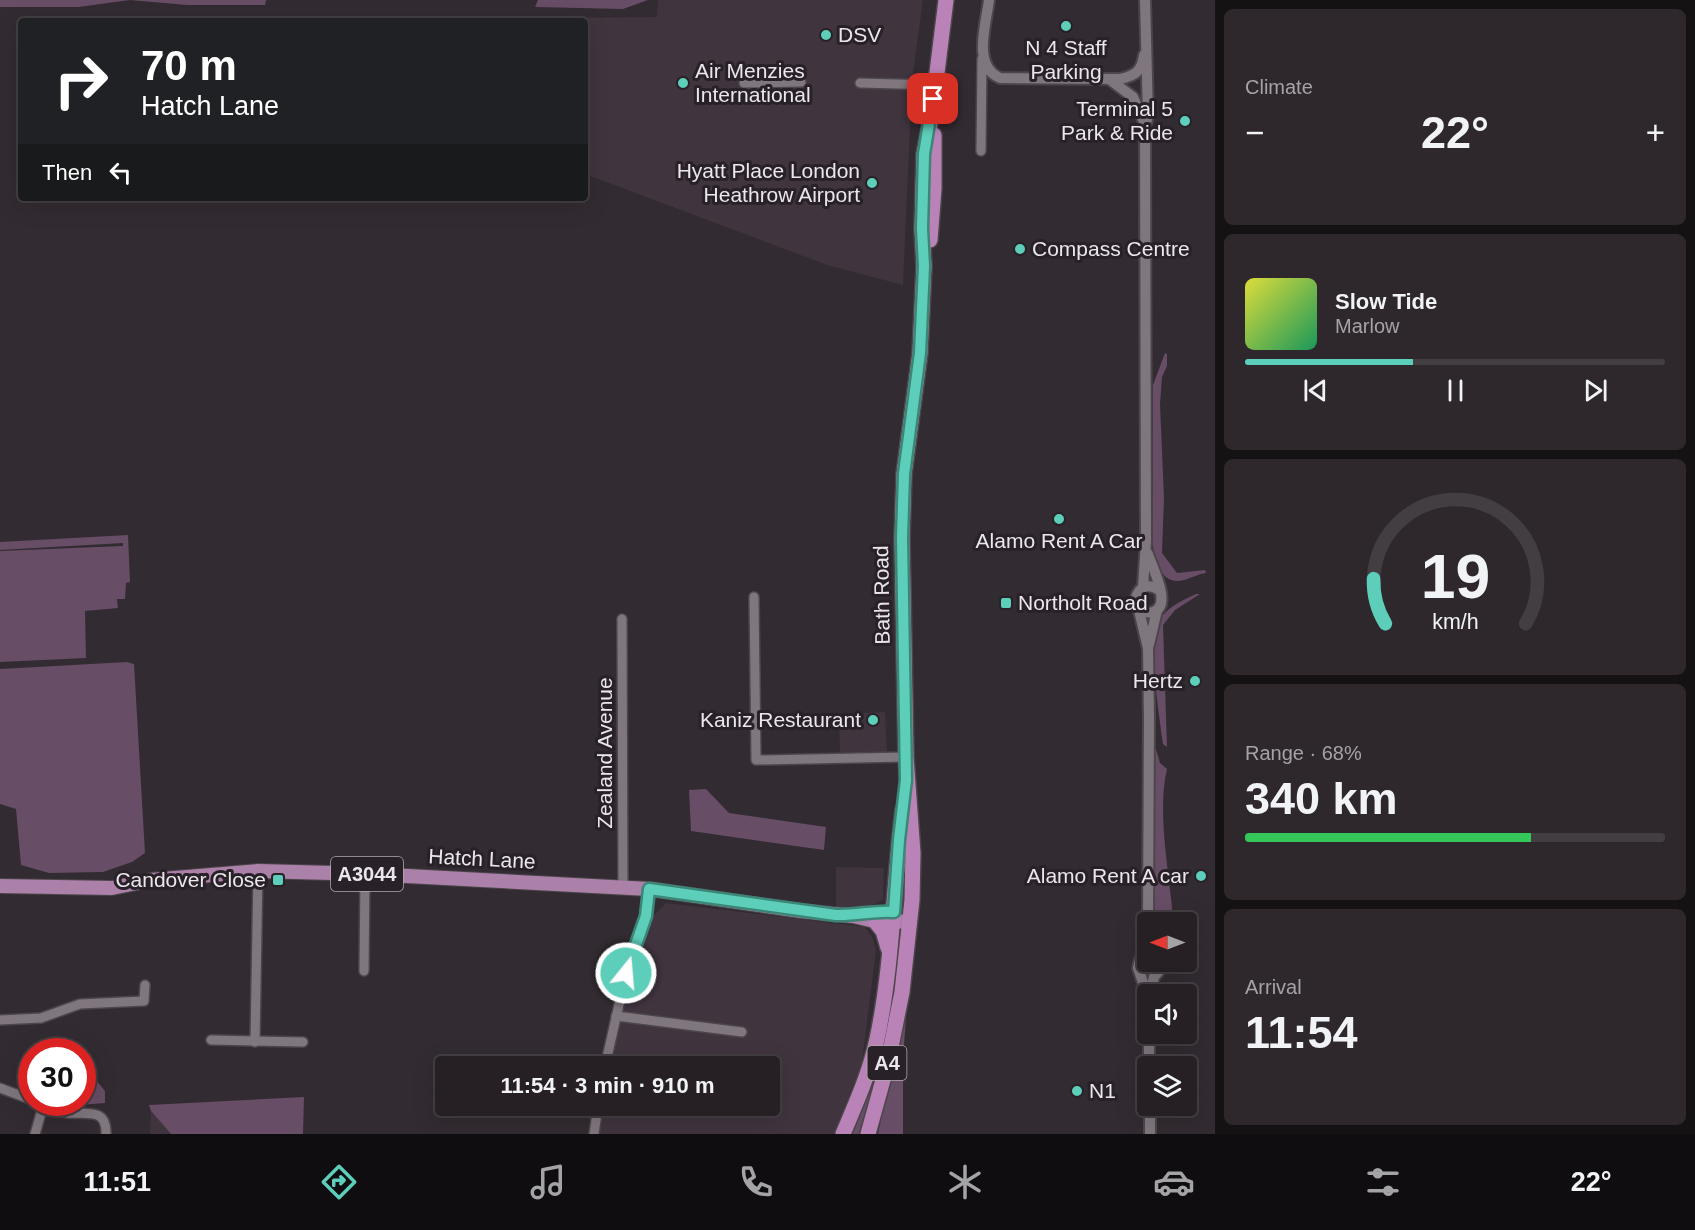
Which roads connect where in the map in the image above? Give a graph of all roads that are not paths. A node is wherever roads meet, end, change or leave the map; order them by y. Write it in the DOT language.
graph roads {
  1 [pos="945,0"];
  2 [pos="989,0"];
  3 [pos="1145,0"];
  4 [pos="1146,46"];
  5 [pos="982,59"];
  6 [pos="1006,79"];
  7 [pos="1109,79"];
  8 [pos="801,82"];
  9 [pos="744,83"];
  10 [pos="860,83"];
  11 [pos="934,85"];
  12 [pos="981,96"];
  13 [pos="1145,126"];
  14 [pos="981,151"];
  15 [pos="1146,541"];
  16 [pos="1143,587"];
  17 [pos="1159,590"];
  18 [pos="754,597"];
  19 [pos="1140,608"];
  20 [pos="1157,610"];
  21 [pos="622,619"];
  22 [pos="1148,648"];
  23 [pos="906,757"];
  24 [pos="906,780"];
  25 [pos="258,871"];
  26 [pos="365,874"];
  27 [pos="0,886"];
  28 [pos="623,886"];
  29 [pos="649,889"];
  30 [pos="0,897"];
  31 [pos="1148,912"];
  32 [pos="853,916"];
  33 [pos="894,916"];
  34 [pos="910,918"];
  35 [pos="875,921"];
  36 [pos="890,954"];
  37 [pos="364,971"];
  38 [pos="1139,972"];
  39 [pos="1158,972"];
  40 [pos="1142,976"];
  41 [pos="1154,977"];
  42 [pos="1145,984"];
  43 [pos="1152,984"];
  44 [pos="145,985"];
  45 [pos="616,1016"];
  46 [pos="0,1020"];
  47 [pos="742,1032"];
  48 [pos="211,1040"];
  49 [pos="255,1042"];
  50 [pos="303,1042"];
  51 [pos="607,1056"];
  52 [pos="0,1088"];
  53 [pos="18,1095"];
  54 [pos="96,1114"];
  55 [pos="37,1116"];
  56 [pos="596,1116"];
  57 [pos="1150,1116"];
  58 [pos="35,1134"];
  59 [pos="106,1134"];
  60 [pos="594,1134"];
  61 [pos="843,1134"];
  62 [pos="869,1134"];
  63 [pos="1150,1134"];
  1 -- 11 [label="highway, Bath Road / A4"];
  2 -- 5 [label="street"];
  3 -- 4 [label="street"];
  4 -- 7 [label="street"];
  4 -- 13 [label="street"];
  5 -- 6 [label="street"];
  5 -- 12 [label="street"];
  6 -- 7 [label="street"];
  6 -- 12 [label="street"];
  7 -- 13 [label="street"];
  8 -- 9 [label="street"];
  10 -- 11 [label="street"];
  11 -- 23 [label="highway, Bath Road / A4"];
  12 -- 14 [label="street"];
  13 -- 15 [label="street"];
  15 -- 16 [label="street"];
  15 -- 17 [label="street"];
  16 -- 17 [label="street"];
  16 -- 19 [label="street"];
  17 -- 20 [label="street"];
  18 -- 23 [label="street"];
  19 -- 20 [label="street"];
  19 -- 22 [label="street"];
  20 -- 22 [label="street"];
  21 -- 28 [label="street, Zealand Avenue"];
  22 -- 31 [label="street"];
  23 -- 24 [label="highway, Bath Road / A4"];
  24 -- 33 [label="highway, A4"];
  24 -- 34 [label="highway, A4"];
  25 -- 26 [label="main road, Hatch Lane / A3044"];
  25 -- 27 [label="main road, Hatch Lane / A3044"];
  25 -- 49 [label="street"];
  26 -- 28 [label="main road, Hatch Lane / A3044"];
  26 -- 37 [label="street"];
  27 -- 30 [label="street"];
  28 -- 29 [label="main road, Hatch Lane / A3044"];
  29 -- 32 [label="main road, Hatch Lane / A3044"];
  29 -- 45 [label="street"];
  32 -- 33 [label="main road, Hatch Lane / A3044"];
  32 -- 35 [label="main road, Hatch Lane / A3044"];
  33 -- 34 [label="main road, Hatch Lane / A3044"];
  33 -- 35 [label="main road, Hatch Lane / A3044"];
  33 -- 36 [label="highway, A4"];
  34 -- 62 [label="highway, A4"];
  35 -- 36 [label="highway"];
  36 -- 61 [label="highway, A4"];
  38 -- 40 [label="street"];
  39 -- 41 [label="street"];
  40 -- 41 [label="street"];
  40 -- 42 [label="street"];
  41 -- 43 [label="street"];
  44 -- 46 [label="street"];
  45 -- 47 [label="street"];
  45 -- 51 [label="street"];
  48 -- 49 [label="street"];
  49 -- 50 [label="street"];
  52 -- 53 [label="street"];
  54 -- 59 [label="street"];
  55 -- 58 [label="street"];
  56 -- 60 [label="street"];
  57 -- 63 [label="street"];
}
